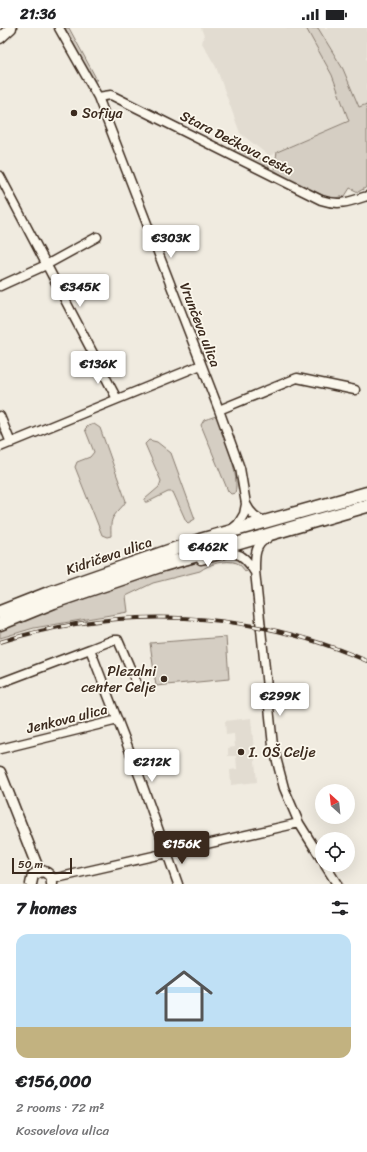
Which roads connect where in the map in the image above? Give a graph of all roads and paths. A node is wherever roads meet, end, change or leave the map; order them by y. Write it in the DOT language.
graph roads {
  1 [pos="11,28"];
  2 [pos="59,28"];
  3 [pos="0,38"];
  4 [pos="98,97"];
  5 [pos="0,176"];
  6 [pos="367,196"];
  7 [pos="97,237"];
  8 [pos="46,265"];
  9 [pos="0,286"];
  10 [pos="201,365"];
  11 [pos="355,390"];
  12 [pos="117,399"];
  13 [pos="219,410"];
  14 [pos="0,416"];
  15 [pos="11,443"];
  16 [pos="0,447"];
  17 [pos="367,493"];
  18 [pos="246,504"];
  19 [pos="367,506"];
  20 [pos="267,522"];
  21 [pos="301,525"];
  22 [pos="218,535"];
  23 [pos="163,565"];
  24 [pos="255,571"];
  25 [pos="0,612"];
  26 [pos="0,624"];
  27 [pos="90,649"];
  28 [pos="0,683"];
  29 [pos="137,684"];
  30 [pos="118,720"];
  31 [pos="0,749"];
  32 [pos="0,772"];
  33 [pos="299,823"];
  34 [pos="315,849"];
  35 [pos="167,853"];
  36 [pos="39,871"];
  37 [pos="329,872"];
  38 [pos="52,882"];
  39 [pos="31,884"];
  40 [pos="178,884"];
  41 [pos="337,884"];
  1 -- 3 [label="street"];
  2 -- 4 [label="street, Vrunčeva ulica"];
  4 -- 6 [label="street, Stara Dečkova cesta"];
  4 -- 10 [label="street, Vrunčeva ulica"];
  5 -- 8 [label="street"];
  7 -- 8 [label="street"];
  8 -- 9 [label="street"];
  8 -- 12 [label="street"];
  10 -- 12 [label="street"];
  10 -- 13 [label="street, Vrunčeva ulica"];
  11 -- 13 [label="street"];
  12 -- 15 [label="street"];
  13 -- 18 [label="street, Vrunčeva ulica"];
  14 -- 15 [label="street"];
  15 -- 16 [label="street"];
  17 -- 20 [label="main road, Kidričeva ulica"];
  18 -- 20 [label="street"];
  18 -- 22 [label="street"];
  19 -- 21 [label="main road, Kidričeva ulica"];
  20 -- 22 [label="main road, Kidričeva ulica"];
  21 -- 23 [label="main road, Kidričeva ulica"];
  21 -- 24 [label="street"];
  22 -- 25 [label="main road, Kidričeva ulica"];
  23 -- 24 [label="street"];
  23 -- 26 [label="main road, Kidričeva ulica"];
  24 -- 33 [label="street"];
  27 -- 28 [label="street"];
  27 -- 29 [label="street"];
  27 -- 30 [label="street"];
  30 -- 31 [label="street, Jenkova ulica"];
  30 -- 35 [label="street"];
  32 -- 36 [label="street"];
  33 -- 34 [label="street"];
  33 -- 35 [label="street"];
  35 -- 38 [label="street"];
  35 -- 40 [label="street"];
  36 -- 38 [label="street"];
  36 -- 39 [label="street"];
  37 -- 41 [label="street"];
}
